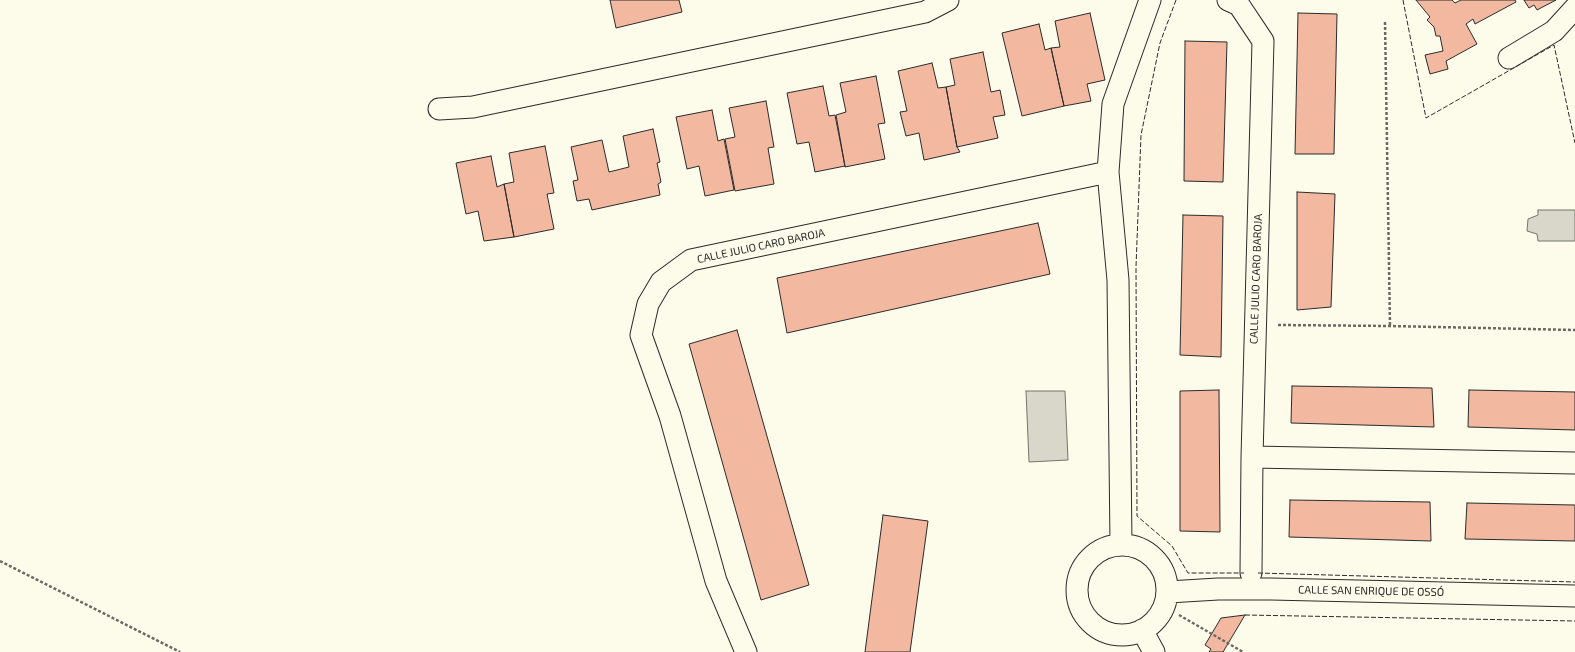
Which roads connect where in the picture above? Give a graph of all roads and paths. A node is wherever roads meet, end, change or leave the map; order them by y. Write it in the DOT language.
graph roads {
  1 [pos="948,0"];
  2 [pos="1150,0"];
  3 [pos="1228,0"];
  4 [pos="1575,8"];
  5 [pos="1385,22"];
  6 [pos="1508,58"];
  7 [pos="440,109"];
  8 [pos="1108,172"];
  9 [pos="1255,325"];
  10 [pos="1390,326"];
  11 [pos="1575,330"];
  12 [pos="1252,457"];
  13 [pos="1575,463"];
  14 [pos="1121,544"];
  15 [pos="0,560"];
  16 [pos="1251,573"];
  17 [pos="1575,596"];
  18 [pos="1166,599"];
  19 [pos="1142,630"];
  20 [pos="180,652"];
  21 [pos="746,652"];
  22 [pos="1154,652"];
  23 [pos="1243,652"];
  1 -- 7 [label="street"];
  2 -- 8 [label="street"];
  3 -- 9 [label="street, CALLE JULIO CARO BAROJA"];
  4 -- 6 [label="street"];
  5 -- 10 [label="path"];
  8 -- 14 [label="street"];
  8 -- 21 [label="street, CALLE JULIO CARO BAROJA"];
  9 -- 10 [label="path"];
  9 -- 12 [label="street, CALLE JULIO CARO BAROJA"];
  10 -- 11 [label="path"];
  12 -- 13 [label="street"];
  12 -- 16 [label="street, CALLE JULIO CARO BAROJA"];
  14 -- 18 [label="street"];
  14 -- 19 [label="street"];
  15 -- 20 [label="path"];
  17 -- 18 [label="street, CALLE SAN ENRIQUE DE OSSÓ"];
  18 -- 19 [label="street"];
  18 -- 23 [label="path"];
  19 -- 22 [label="street"];
}
